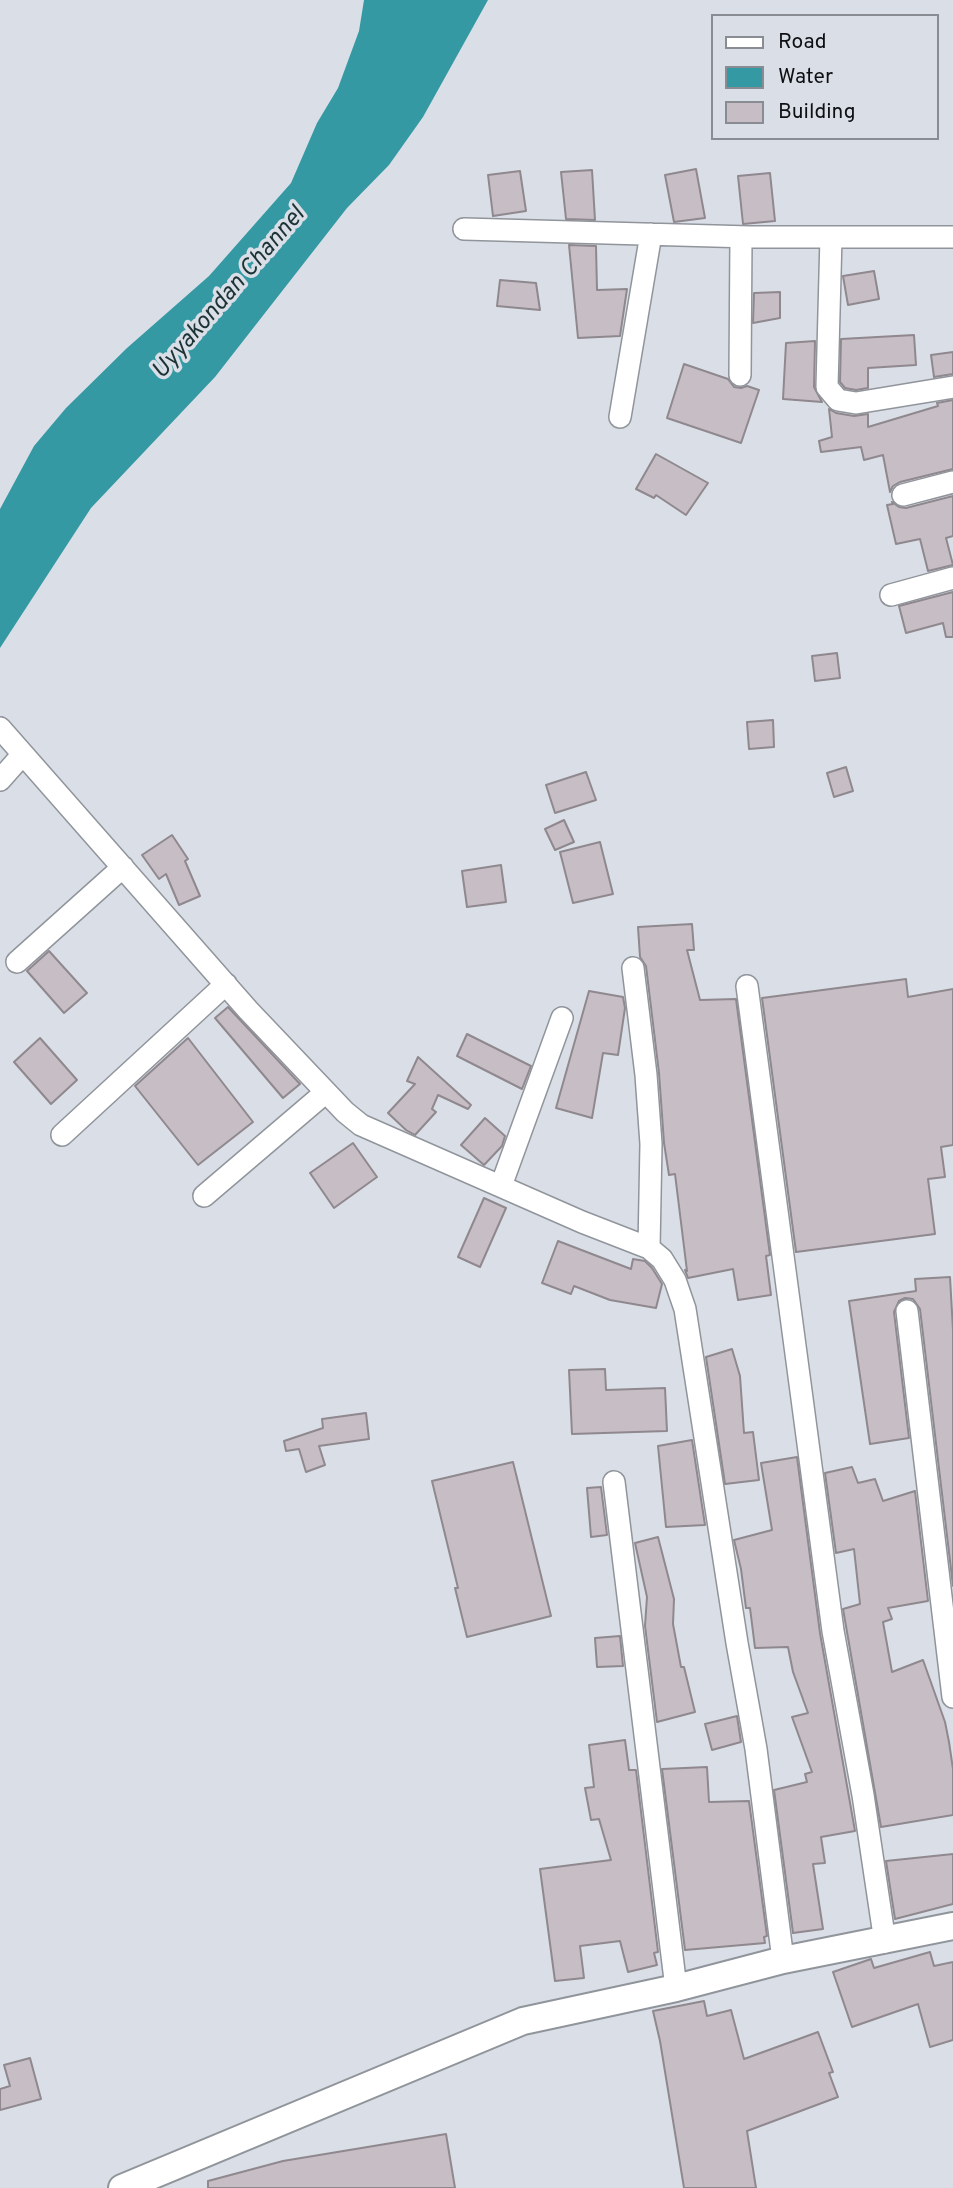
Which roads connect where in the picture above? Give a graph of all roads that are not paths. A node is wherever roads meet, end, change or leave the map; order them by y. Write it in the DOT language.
graph roads {
  1 [pos="464,229"];
  2 [pos="651,234"];
  3 [pos="741,237"];
  4 [pos="831,237"];
  5 [pos="953,237"];
  6 [pos="740,374"];
  7 [pos="953,387"];
  8 [pos="620,417"];
  9 [pos="953,482"];
  10 [pos="903,495"];
  11 [pos="953,578"];
  12 [pos="891,595"];
  13 [pos="0,728"];
  14 [pos="23,754"];
  15 [pos="0,780"];
  16 [pos="123,867"];
  17 [pos="16,962"];
  18 [pos="633,968"];
  19 [pos="226,984"];
  20 [pos="747,986"];
  21 [pos="562,1018"];
  22 [pos="326,1092"];
  23 [pos="62,1135"];
  24 [pos="501,1186"];
  25 [pos="204,1196"];
  26 [pos="649,1248"];
  27 [pos="907,1311"];
  28 [pos="614,1482"];
  29 [pos="947,1584"];
  30 [pos="953,1697"];
  31 [pos="953,1926"];
  32 [pos="885,1941"];
  33 [pos="783,1960"];
  34 [pos="676,1988"];
  35 [pos="136,2186"];
  1 -- 2 [label="street"];
  2 -- 3 [label="street"];
  2 -- 8 [label="street"];
  3 -- 4 [label="street"];
  3 -- 6 [label="street"];
  4 -- 5 [label="street"];
  4 -- 7 [label="street"];
  9 -- 10 [label="street"];
  11 -- 12 [label="street"];
  13 -- 14 [label="street"];
  14 -- 15 [label="street"];
  14 -- 16 [label="street"];
  16 -- 17 [label="street"];
  16 -- 19 [label="street"];
  18 -- 26 [label="street"];
  19 -- 22 [label="street"];
  19 -- 23 [label="street"];
  20 -- 32 [label="street"];
  21 -- 24 [label="street"];
  22 -- 24 [label="street"];
  22 -- 25 [label="street"];
  24 -- 26 [label="street"];
  26 -- 33 [label="street"];
  27 -- 29 [label="street"];
  28 -- 34 [label="street"];
  29 -- 30 [label="street"];
  31 -- 32 [label="street"];
  32 -- 33 [label="street"];
  33 -- 34 [label="street"];
  34 -- 35 [label="street"];
}
